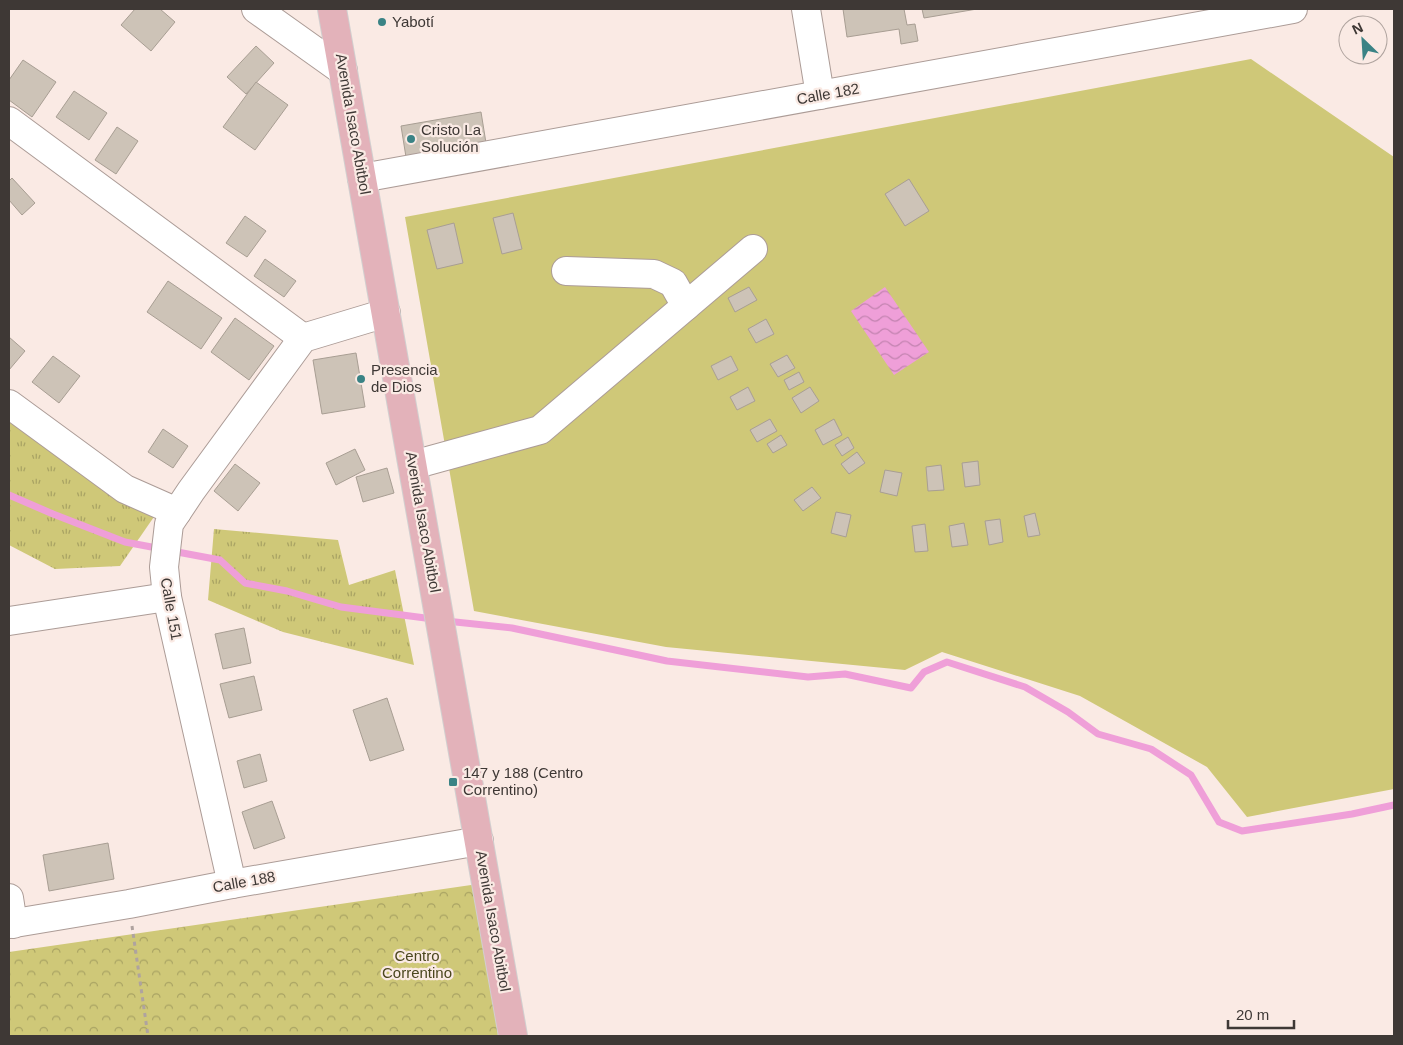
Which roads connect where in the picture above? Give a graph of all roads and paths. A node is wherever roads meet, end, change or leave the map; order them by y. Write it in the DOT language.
graph roads {
  1 [pos="256,9"];
  2 [pos="332,9"];
  3 [pos="806,9"];
  4 [pos="1293,9"];
  5 [pos="1234,14"];
  6 [pos="343,71"];
  7 [pos="820,95"];
  8 [pos="9,121"];
  9 [pos="362,178"];
  10 [pos="753,249"];
  11 [pos="566,271"];
  12 [pos="686,306"];
  13 [pos="386,313"];
  14 [pos="302,338"];
  15 [pos="9,404"];
  16 [pos="413,465"];
  17 [pos="173,518"];
  18 [pos="167,597"];
  19 [pos="9,621"];
  20 [pos="479,841"];
  21 [pos="232,884"];
  22 [pos="129,904"];
  23 [pos="10,915"];
  24 [pos="148,1036"];
  25 [pos="512,1036"];
  1 -- 6 [label="street"];
  2 -- 6 [label="main road, Avenida Isaco Abitbol"];
  3 -- 7 [label="street"];
  4 -- 5 [label="street, Calle 182"];
  5 -- 7 [label="street, Calle 182"];
  6 -- 9 [label="main road, Avenida Isaco Abitbol"];
  7 -- 9 [label="street, Calle 182"];
  8 -- 14 [label="street"];
  9 -- 13 [label="main road, Avenida Isaco Abitbol"];
  10 -- 12 [label="street"];
  11 -- 12 [label="street"];
  12 -- 16 [label="street"];
  13 -- 14 [label="street"];
  13 -- 16 [label="main road, Avenida Isaco Abitbol"];
  14 -- 17 [label="street, Calle 151"];
  15 -- 17 [label="street"];
  16 -- 20 [label="main road, Avenida Isaco Abitbol"];
  17 -- 18 [label="street, Calle 151"];
  18 -- 19 [label="street"];
  18 -- 21 [label="street, Calle 151"];
  20 -- 21 [label="street, Calle 188"];
  20 -- 25 [label="main road, Avenida Isaco Abitbol"];
  21 -- 22 [label="street, Calle 188"];
  22 -- 23 [label="street, Calle 188"];
  22 -- 24 [label="path"];
}
